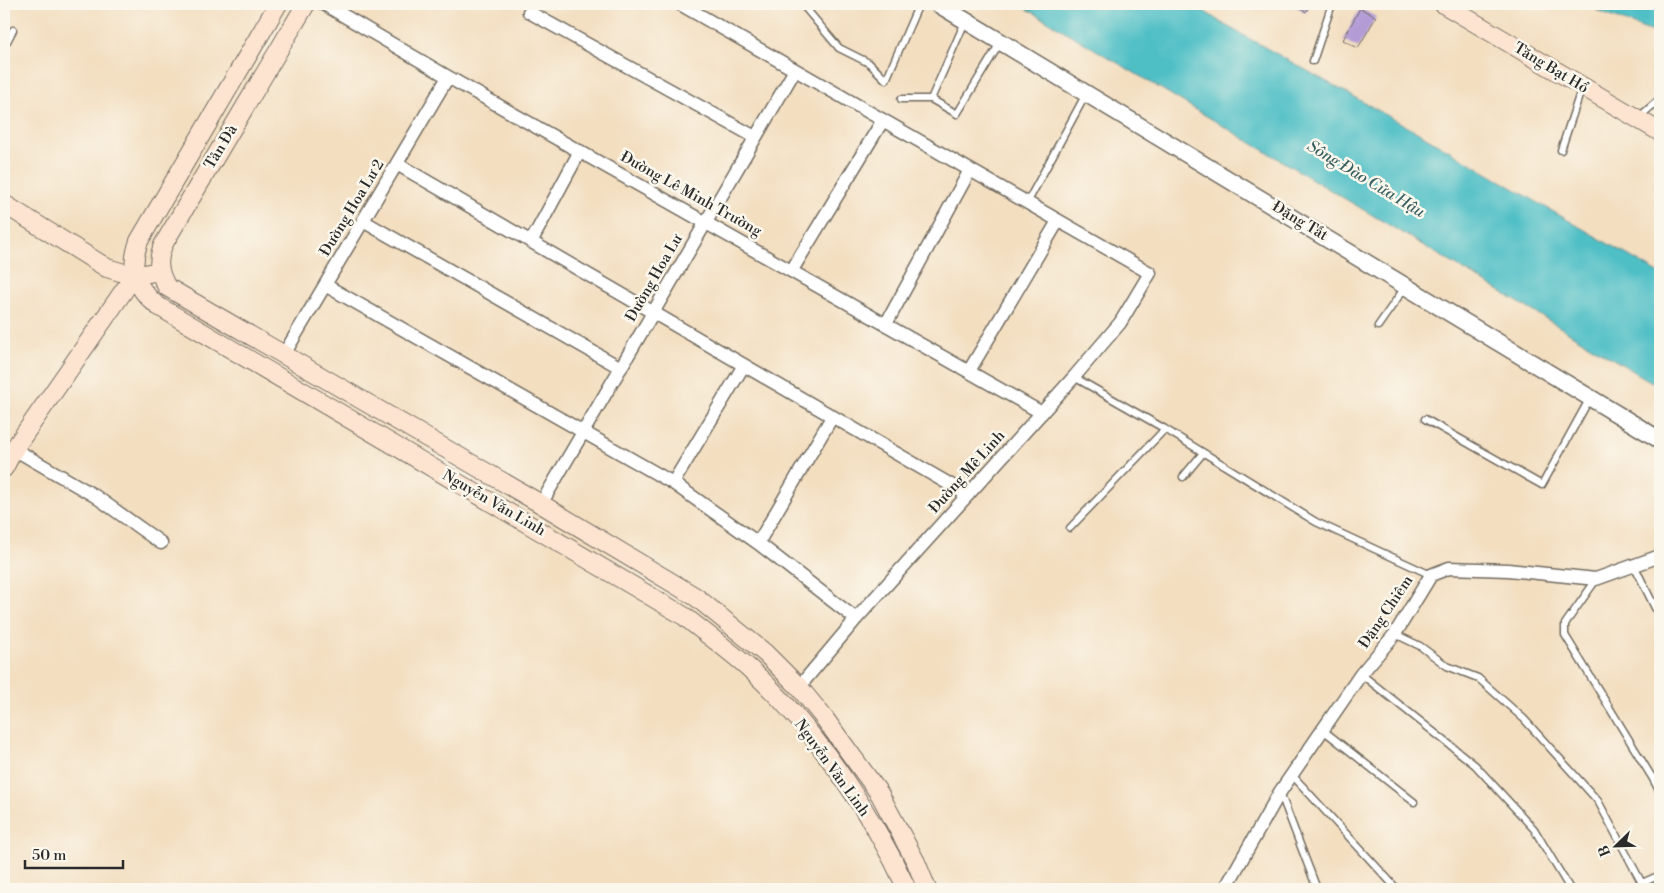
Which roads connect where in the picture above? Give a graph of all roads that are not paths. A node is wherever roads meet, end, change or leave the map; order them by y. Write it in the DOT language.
graph roads {
  1 [pos="278,4"];
  2 [pos="306,4"];
  3 [pos="324,4"];
  4 [pos="680,4"];
  5 [pos="802,4"];
  6 [pos="919,4"];
  7 [pos="938,4"];
  8 [pos="1332,4"];
  9 [pos="1442,4"];
  10 [pos="529,12"];
  11 [pos="966,21"];
  12 [pos="13,30"];
  13 [pos="1001,41"];
  14 [pos="4,47"];
  15 [pos="1313,61"];
  16 [pos="795,70"];
  17 [pos="448,77"];
  18 [pos="1582,86"];
  19 [pos="1086,92"];
  20 [pos="1660,98"];
  21 [pos="901,99"];
  22 [pos="931,99"];
  23 [pos="1638,119"];
  24 [pos="883,120"];
  25 [pos="1660,132"];
  26 [pos="756,137"];
  27 [pos="1561,150"];
  28 [pos="580,151"];
  29 [pos="397,164"];
  30 [pos="970,170"];
  31 [pos="1027,203"];
  32 [pos="4,204"];
  33 [pos="363,220"];
  34 [pos="706,221"];
  35 [pos="1058,221"];
  36 [pos="531,242"];
  37 [pos="792,270"];
  38 [pos="159,271"];
  39 [pos="134,276"];
  40 [pos="325,286"];
  41 [pos="1406,286"];
  42 [pos="653,312"];
  43 [pos="886,324"];
  44 [pos="1378,326"];
  45 [pos="283,356"];
  46 [pos="744,365"];
  47 [pos="621,368"];
  48 [pos="969,371"];
  49 [pos="1074,377"];
  50 [pos="1591,397"];
  51 [pos="1042,413"];
  52 [pos="832,417"];
  53 [pos="1426,419"];
  54 [pos="1165,429"];
  55 [pos="584,431"];
  56 [pos="1660,440"];
  57 [pos="14,449"];
  58 [pos="1203,453"];
  59 [pos="4,468"];
  60 [pos="1183,477"];
  61 [pos="673,483"];
  62 [pos="968,495"];
  63 [pos="541,504"];
  64 [pos="1070,528"];
  65 [pos="587,531"];
  66 [pos="758,543"];
  67 [pos="161,544"];
  68 [pos="575,550"];
  69 [pos="1660,556"];
  70 [pos="1634,565"];
  71 [pos="1431,575"];
  72 [pos="1596,579"];
  73 [pos="1660,618"];
  74 [pos="856,619"];
  75 [pos="1395,634"];
  76 [pos="1361,674"];
  77 [pos="799,686"];
  78 [pos="1323,730"];
  79 [pos="1660,775"];
  80 [pos="1293,776"];
  81 [pos="1653,779"];
  82 [pos="1280,792"];
  83 [pos="1660,792"];
  84 [pos="879,793"];
  85 [pos="1414,802"];
  86 [pos="861,806"];
  87 [pos="1660,875"];
  88 [pos="1643,886"];
  89 [pos="907,889"];
  90 [pos="928,889"];
  91 [pos="1225,889"];
  92 [pos="1317,889"];
  93 [pos="1397,889"];
  94 [pos="1570,889"];
  1 -- 39 [label="main road, Tản Đà"];
  2 -- 38 [label="main road, Tản Đà"];
  3 -- 17 [label="street, Đường Lê Minh Trường"];
  4 -- 16 [label="street"];
  5 -- 6 [label="lane"];
  7 -- 11 [label="street, Đặng Tất"];
  8 -- 15 [label="lane"];
  9 -- 18 [label="main road, Tăng Bạt Hổ"];
  10 -- 26 [label="street"];
  11 -- 13 [label="street, Đặng Tất"];
  11 -- 22 [label="lane"];
  12 -- 14 [label="lane"];
  13 -- 19 [label="street, Đặng Tất"];
  13 -- 22 [label="lane"];
  16 -- 24 [label="street"];
  16 -- 26 [label="street, Đường Hoa Lư"];
  17 -- 28 [label="street, Đường Lê Minh Trường"];
  17 -- 29 [label="street, Đường Hoa Lư 2"];
  18 -- 23 [label="main road, Tăng Bạt Hổ"];
  18 -- 27 [label="lane"];
  19 -- 31 [label="lane"];
  19 -- 41 [label="street, Đặng Tất"];
  20 -- 23 [label="lane"];
  21 -- 22 [label="lane"];
  23 -- 25 [label="main road, Tăng Bạt Hổ"];
  24 -- 30 [label="street"];
  24 -- 37 [label="street"];
  26 -- 34 [label="street, Đường Hoa Lư"];
  28 -- 34 [label="street, Đường Lê Minh Trường"];
  28 -- 36 [label="street"];
  29 -- 33 [label="street, Đường Hoa Lư 2"];
  29 -- 36 [label="street"];
  30 -- 31 [label="street"];
  30 -- 43 [label="street"];
  31 -- 35 [label="street"];
  32 -- 39 [label="main road"];
  33 -- 40 [label="street, Đường Hoa Lư 2"];
  33 -- 47 [label="street"];
  34 -- 37 [label="street, Đường Lê Minh Trường"];
  34 -- 42 [label="street, Đường Hoa Lư"];
  35 -- 48 [label="street"];
  35 -- 49 [label="street, Đường Mê Linh"];
  36 -- 42 [label="street"];
  37 -- 43 [label="street, Đường Lê Minh Trường"];
  38 -- 39 [label="main road"];
  38 -- 45 [label="main road, Nguyễn Văn Linh"];
  39 -- 57 [label="main road"];
  39 -- 68 [label="main road, Nguyễn Văn Linh"];
  40 -- 45 [label="street, Đường Hoa Lư 2"];
  40 -- 55 [label="street"];
  41 -- 44 [label="lane"];
  41 -- 50 [label="street, Đặng Tất"];
  42 -- 46 [label="street"];
  42 -- 47 [label="street, Đường Hoa Lư"];
  43 -- 48 [label="street, Đường Lê Minh Trường"];
  45 -- 63 [label="main road, Nguyễn Văn Linh"];
  46 -- 52 [label="street"];
  46 -- 61 [label="street"];
  47 -- 55 [label="street, Đường Hoa Lư"];
  48 -- 51 [label="street, Đường Lê Minh Trường"];
  49 -- 51 [label="street, Đường Mê Linh"];
  49 -- 54 [label="lane"];
  50 -- 53 [label="lane"];
  50 -- 56 [label="street, Đặng Tất"];
  51 -- 62 [label="street, Đường Mê Linh"];
  52 -- 62 [label="street"];
  52 -- 66 [label="street"];
  54 -- 58 [label="lane"];
  54 -- 64 [label="lane"];
  55 -- 61 [label="street"];
  55 -- 63 [label="street, Đường Hoa Lư"];
  57 -- 59 [label="main road"];
  57 -- 67 [label="street"];
  58 -- 60 [label="lane"];
  58 -- 71 [label="lane"];
  61 -- 66 [label="street"];
  62 -- 74 [label="street, Đường Mê Linh"];
  63 -- 65 [label="main road, Nguyễn Văn Linh"];
  65 -- 68 [label="main road"];
  65 -- 77 [label="main road, Nguyễn Văn Linh"];
  66 -- 74 [label="street"];
  68 -- 86 [label="main road, Nguyễn Văn Linh"];
  69 -- 70 [label="street, Đặng Chiêm"];
  70 -- 72 [label="street, Đặng Chiêm"];
  70 -- 73 [label="lane"];
  71 -- 72 [label="street, Đặng Chiêm"];
  71 -- 75 [label="street, Đặng Chiêm"];
  72 -- 81 [label="lane"];
  74 -- 77 [label="street, Đường Mê Linh"];
  75 -- 76 [label="street, Đặng Chiêm"];
  75 -- 88 [label="lane"];
  76 -- 78 [label="street, Đặng Chiêm"];
  76 -- 94 [label="lane"];
  77 -- 84 [label="main road, Nguyễn Văn Linh"];
  78 -- 80 [label="street, Đặng Chiêm"];
  78 -- 85 [label="lane"];
  79 -- 81 [label="lane"];
  80 -- 82 [label="street, Đặng Chiêm"];
  80 -- 93 [label="lane"];
  81 -- 83 [label="lane"];
  82 -- 91 [label="street, Đặng Chiêm"];
  82 -- 92 [label="lane"];
  84 -- 86 [label="main road"];
  84 -- 90 [label="main road, Nguyễn Văn Linh"];
  86 -- 89 [label="main road, Nguyễn Văn Linh"];
  87 -- 88 [label="lane"];
}
